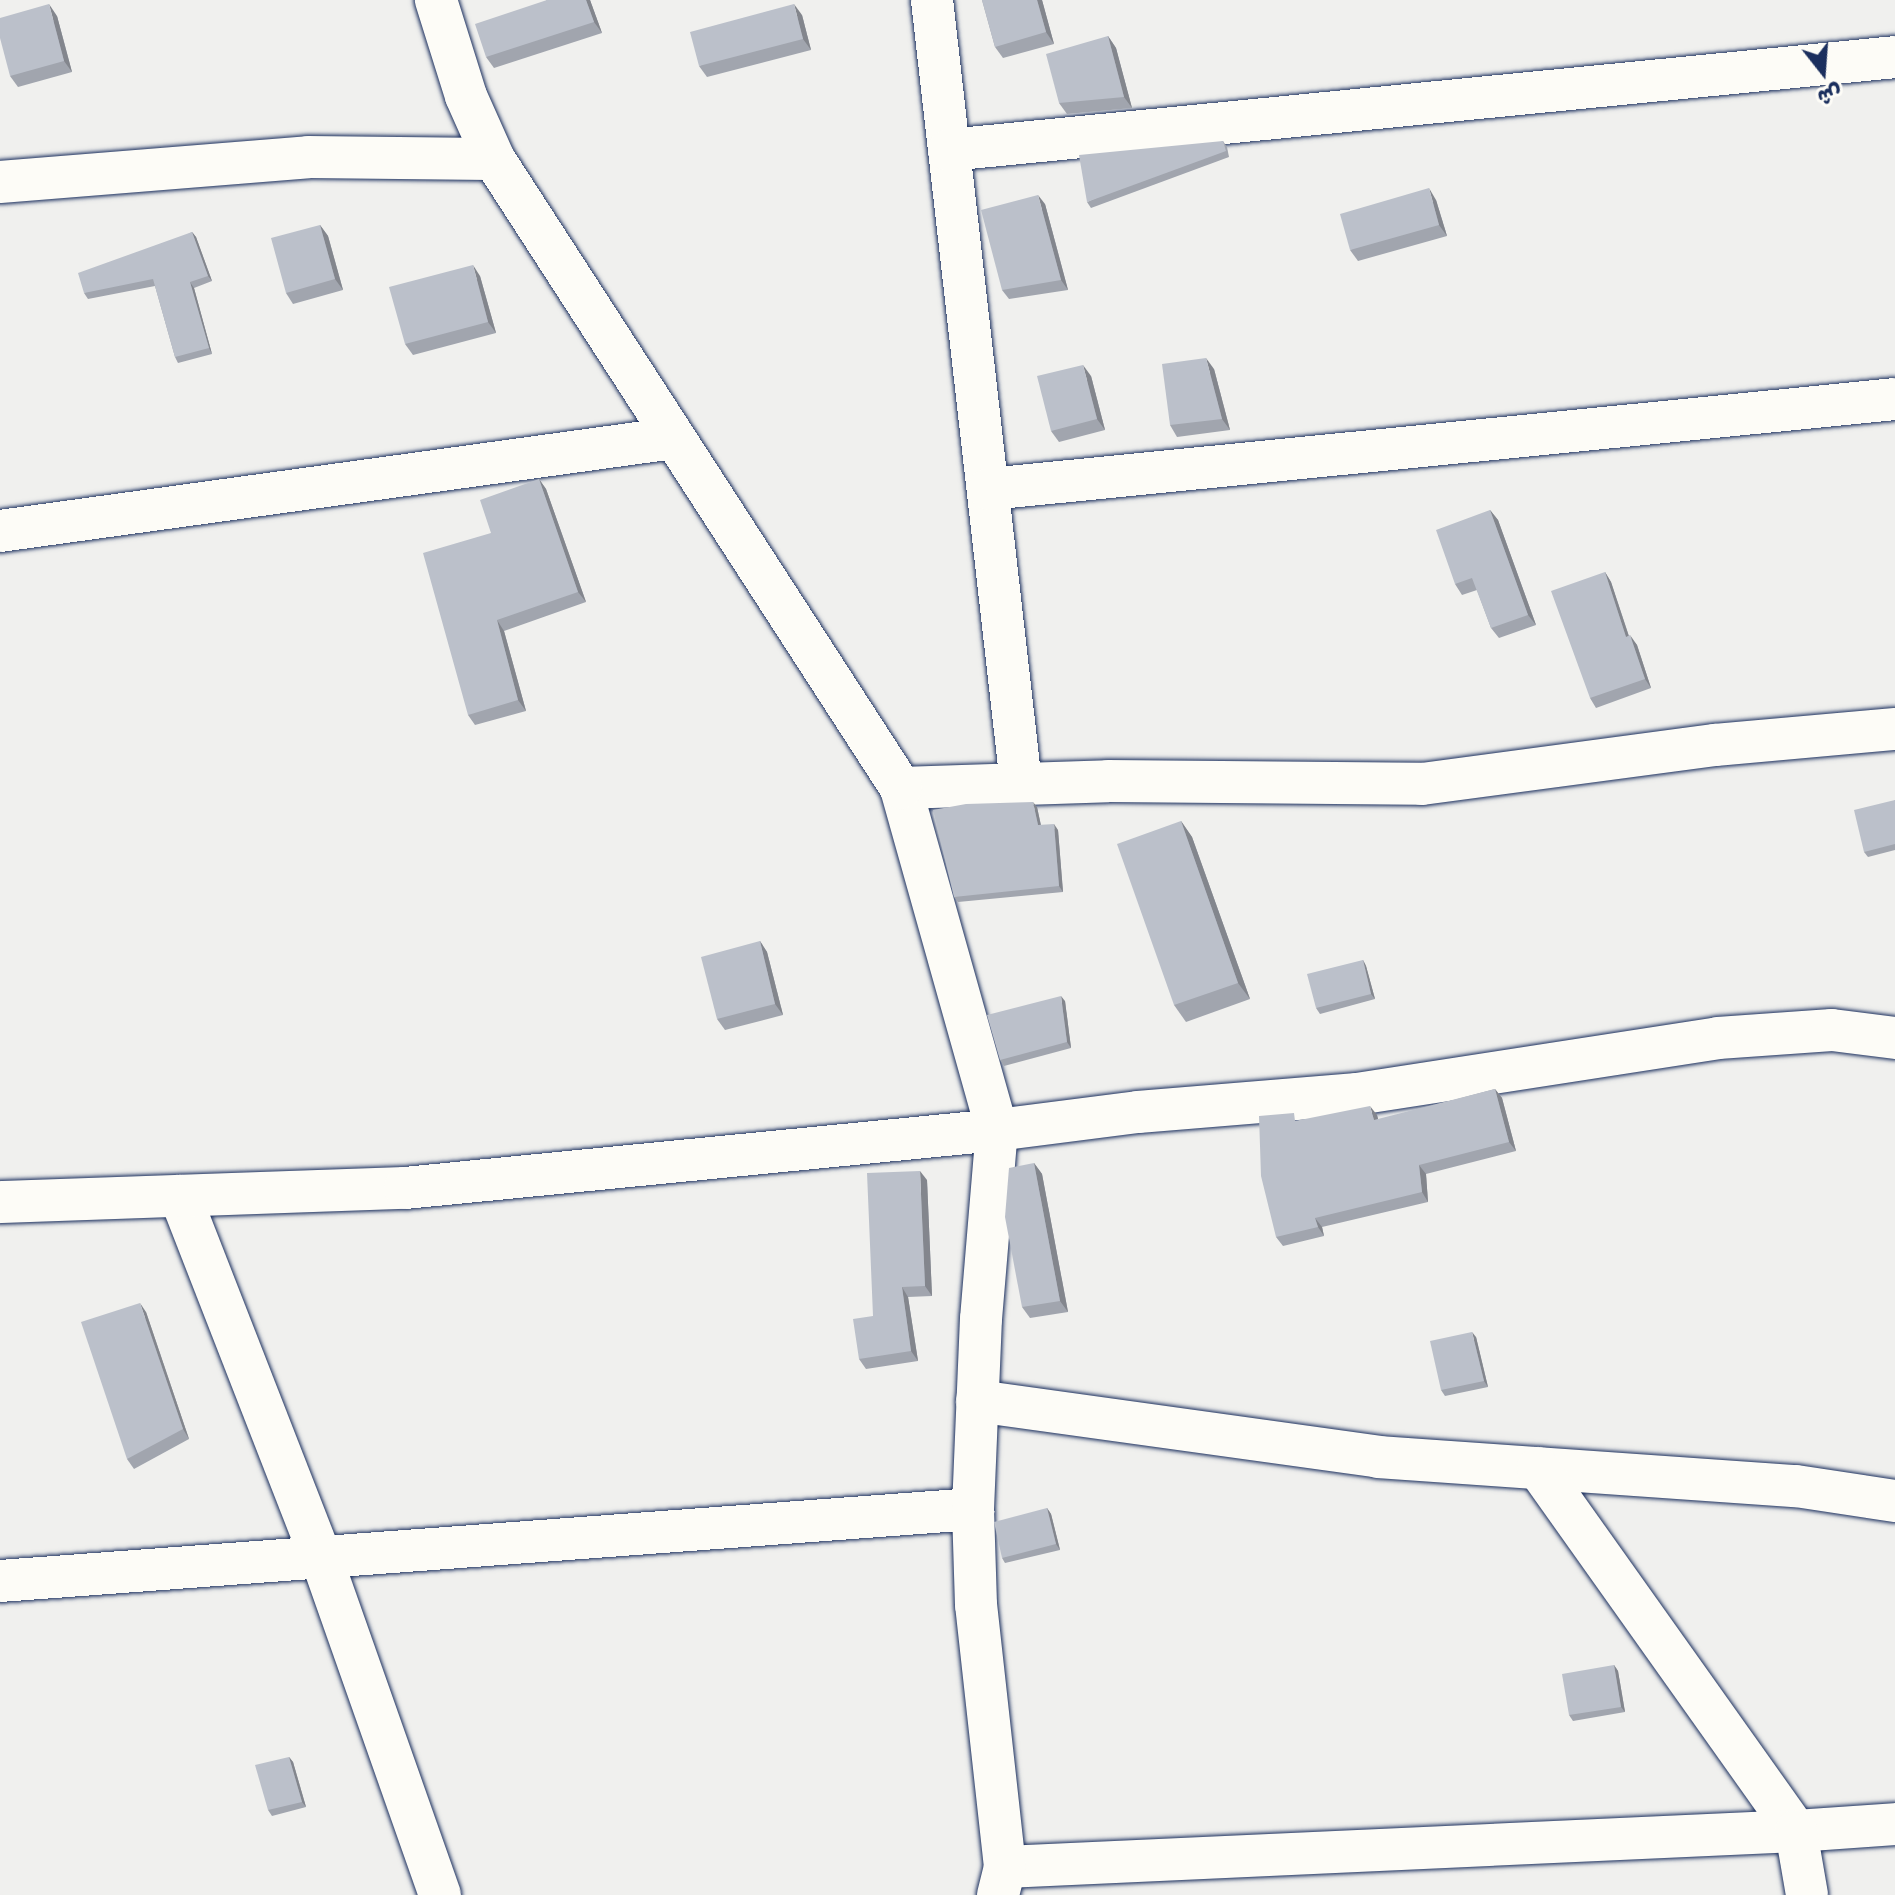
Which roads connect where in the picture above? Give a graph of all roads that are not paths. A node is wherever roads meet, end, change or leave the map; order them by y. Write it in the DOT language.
graph roads {
  1 [pos="436,0"];
  2 [pos="932,0"];
  3 [pos="1895,57"];
  4 [pos="949,150"];
  5 [pos="494,159"];
  6 [pos="0,182"];
  7 [pos="1895,399"];
  8 [pos="674,438"];
  9 [pos="989,489"];
  10 [pos="0,531"];
  11 [pos="1895,729"];
  12 [pos="1021,784"];
  13 [pos="901,788"];
  14 [pos="1895,1038"];
  15 [pos="997,1130"];
  16 [pos="180,1196"];
  17 [pos="0,1202"];
  18 [pos="977,1401"];
  19 [pos="1538,1468"];
  20 [pos="1895,1501"];
  21 [pos="973,1509"];
  22 [pos="321,1557"];
  23 [pos="0,1581"];
  24 [pos="1895,1824"];
  25 [pos="1796,1831"];
  26 [pos="1002,1881"];
  27 [pos="440,1895"];
  28 [pos="1807,1895"];
  1 -- 5 [label="street"];
  2 -- 4 [label="street"];
  3 -- 4 [label="street"];
  4 -- 9 [label="street"];
  5 -- 6 [label="street"];
  5 -- 8 [label="street"];
  7 -- 9 [label="street"];
  8 -- 10 [label="street"];
  8 -- 13 [label="street"];
  9 -- 12 [label="street"];
  11 -- 12 [label="street"];
  12 -- 13 [label="street"];
  13 -- 15 [label="street"];
  14 -- 15 [label="street"];
  15 -- 16 [label="street"];
  15 -- 18 [label="street"];
  16 -- 17 [label="street"];
  16 -- 22 [label="street"];
  18 -- 19 [label="street"];
  18 -- 21 [label="street"];
  19 -- 20 [label="street"];
  19 -- 25 [label="street"];
  21 -- 22 [label="street"];
  21 -- 26 [label="street"];
  22 -- 23 [label="street"];
  22 -- 27 [label="street"];
  24 -- 25 [label="street"];
  25 -- 26 [label="street"];
  25 -- 28 [label="street"];
}
